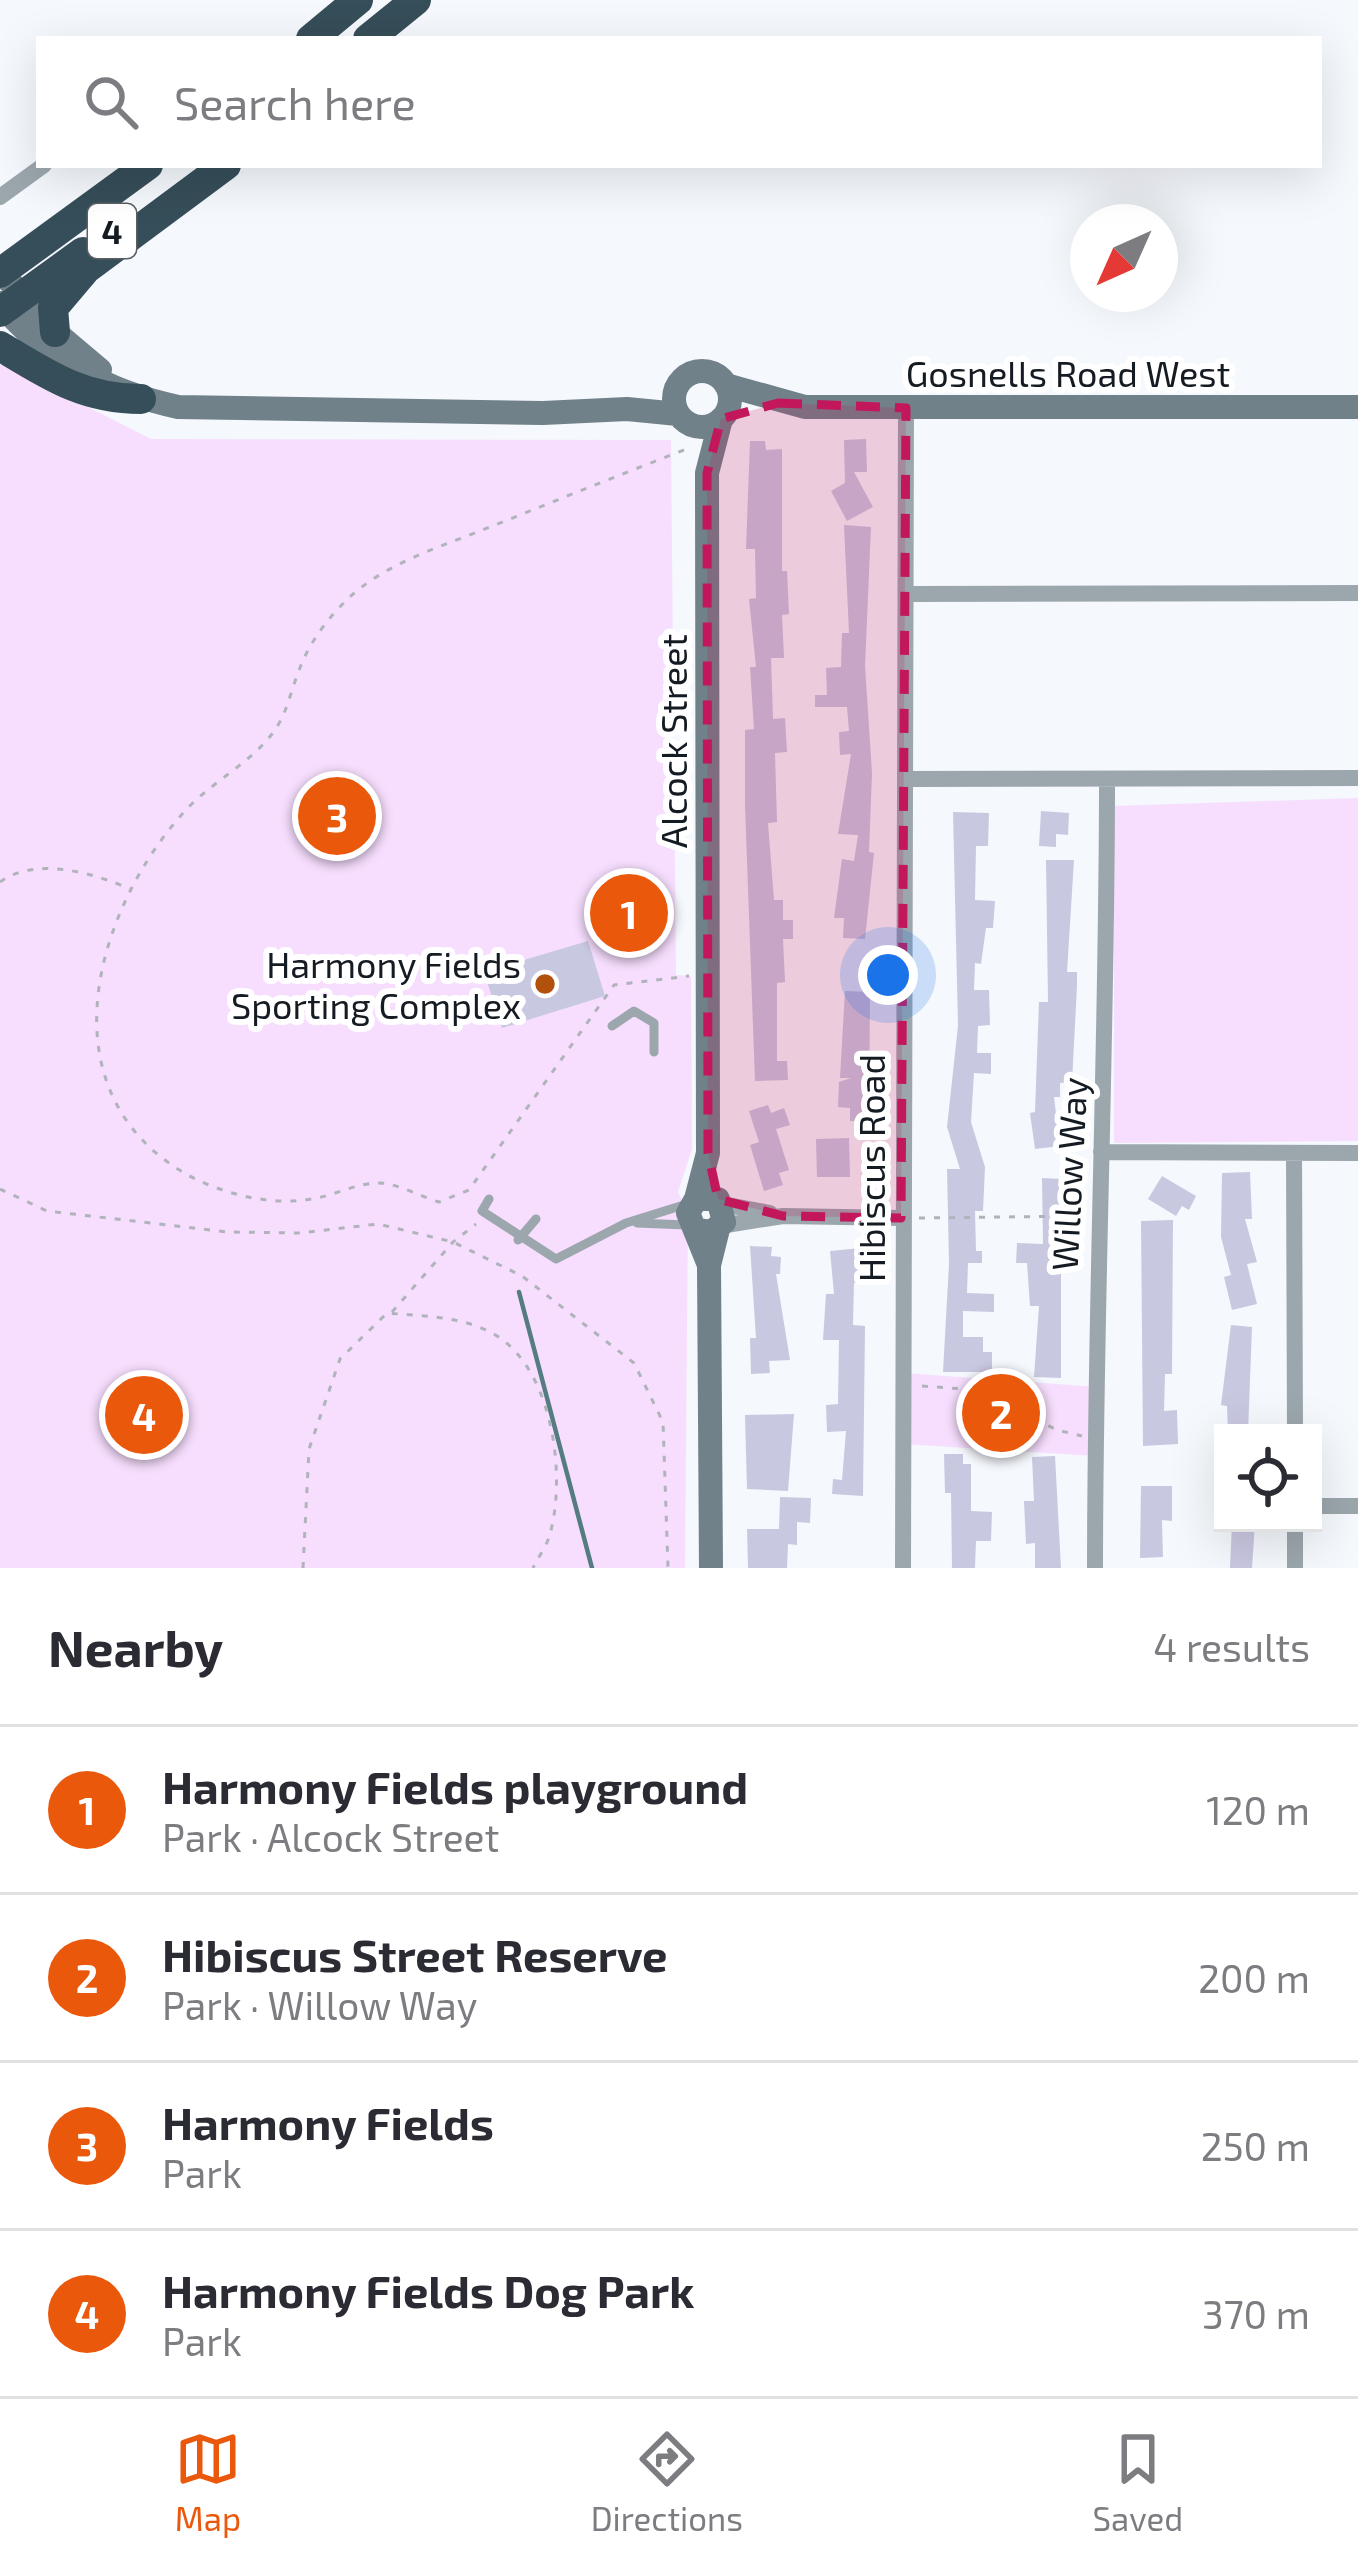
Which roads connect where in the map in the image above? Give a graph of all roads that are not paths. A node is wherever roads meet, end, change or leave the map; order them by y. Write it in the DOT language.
graph roads {
  1 [pos="358,0"];
  2 [pos="416,0"];
  3 [pos="315,36"];
  4 [pos="372,36"];
  5 [pos="40,168"];
  6 [pos="144,168"];
  7 [pos="199,168"];
  8 [pos="222,168"];
  9 [pos="0,197"];
  10 [pos="1,273"];
  11 [pos="6,305"];
  12 [pos="55,332"];
  13 [pos="0,346"];
  14 [pos="678,384"];
  15 [pos="726,385"];
  16 [pos="141,399"];
  17 [pos="778,403"];
  18 [pos="1358,407"];
  19 [pos="627,409"];
  20 [pos="906,409"];
  21 [pos="681,417"];
  22 [pos="723,417"];
  23 [pos="706,473"];
  24 [pos="1358,593"];
  25 [pos="908,594"];
  26 [pos="1358,778"];
  27 [pos="908,779"];
  28 [pos="1107,782"];
  29 [pos="612,1026"];
  30 [pos="654,1052"];
  31 [pos="1101,1152"];
  32 [pos="1358,1153"];
  33 [pos="1294,1154"];
  34 [pos="489,1199"];
  35 [pos="707,1214"];
  36 [pos="901,1218"];
  37 [pos="536,1220"];
  38 [pos="626,1223"];
  39 [pos="518,1240"];
  40 [pos="1295,1424"];
  41 [pos="1322,1506"];
  42 [pos="1358,1506"];
  43 [pos="1295,1532"];
  44 [pos="711,1568"];
  45 [pos="903,1568"];
  46 [pos="1095,1568"];
  47 [pos="1295,1568"];
  1 -- 3 [label="highway"];
  2 -- 4 [label="highway"];
  5 -- 9 [label="street"];
  6 -- 10 [label="highway, 4"];
  7 -- 11 [label="highway, 4"];
  8 -- 12 [label="highway"];
  10 -- 11 [label="main road, Gosnells Road West"];
  11 -- 12 [label="main road, Gosnells Road West"];
  11 -- 16 [label="main road, Gosnells Road West"];
  12 -- 16 [label="main road, Gosnells Road West"];
  13 -- 16 [label="highway"];
  14 -- 15 [label="main road, Gosnells Road West"];
  14 -- 19 [label="main road, Gosnells Road West"];
  14 -- 21 [label="main road"];
  15 -- 17 [label="main road, Gosnells Road West"];
  15 -- 22 [label="main road"];
  16 -- 19 [label="main road, Gosnells Road West"];
  17 -- 20 [label="main road, Gosnells Road West"];
  17 -- 22 [label="main road, Gosnells Road West"];
  18 -- 20 [label="main road, Gosnells Road West"];
  19 -- 21 [label="main road, Gosnells Road West"];
  20 -- 25 [label="street, Hibiscus Road"];
  21 -- 22 [label="main road, Gosnells Road West"];
  21 -- 23 [label="main road, Alcock Street"];
  22 -- 23 [label="main road, Alcock Street"];
  23 -- 35 [label="main road, Alcock Street"];
  24 -- 25 [label="street"];
  25 -- 27 [label="street, Hibiscus Road"];
  26 -- 28 [label="street"];
  27 -- 28 [label="street"];
  27 -- 36 [label="street, Hibiscus Road"];
  28 -- 31 [label="street, Willow Way"];
  29 -- 30 [label="lane"];
  31 -- 33 [label="street"];
  31 -- 46 [label="street, Willow Way"];
  32 -- 33 [label="street"];
  33 -- 40 [label="street"];
  34 -- 39 [label="lane"];
  35 -- 36 [label="street"];
  35 -- 38 [label="lane"];
  35 -- 38 [label="lane"];
  35 -- 44 [label="main road"];
  36 -- 45 [label="street, Hibiscus Road"];
  37 -- 39 [label="lane"];
  38 -- 39 [label="lane"];
  41 -- 42 [label="street"];
  43 -- 47 [label="street"];
}
